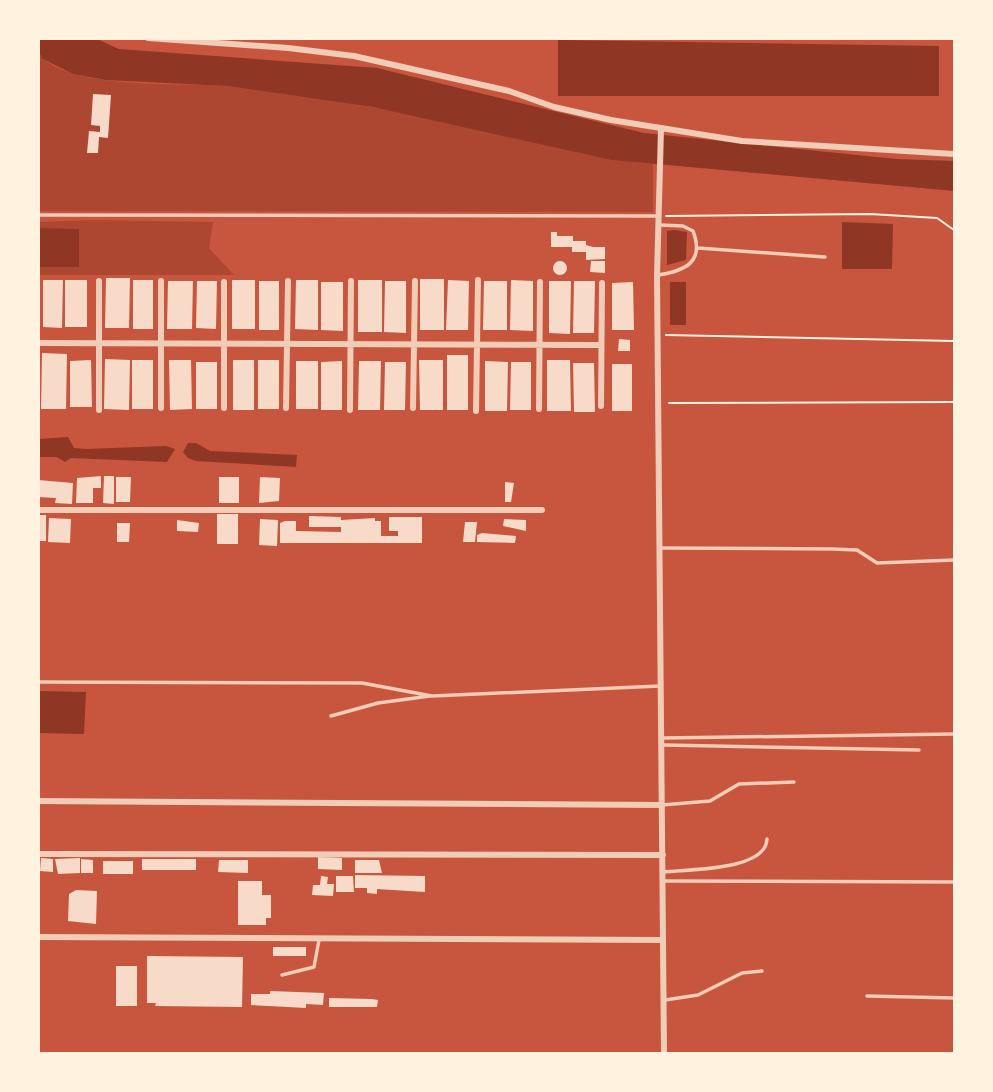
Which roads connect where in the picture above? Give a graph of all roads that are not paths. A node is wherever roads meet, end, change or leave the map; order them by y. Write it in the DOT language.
graph roads {
  1 [pos="148,38"];
  2 [pos="660,132"];
  3 [pos="954,153"];
  4 [pos="38,215"];
  5 [pos="658,216"];
  6 [pos="658,225"];
  7 [pos="698,248"];
  8 [pos="825,257"];
  9 [pos="657,275"];
  10 [pos="478,280"];
  11 [pos="99,281"];
  12 [pos="160,281"];
  13 [pos="288,281"];
  14 [pos="351,281"];
  15 [pos="415,281"];
  16 [pos="224,282"];
  17 [pos="541,282"];
  18 [pos="602,283"];
  19 [pos="38,343"];
  20 [pos="99,344"];
  21 [pos="160,344"];
  22 [pos="223,344"];
  23 [pos="476,344"];
  24 [pos="539,344"];
  25 [pos="288,345"];
  26 [pos="413,345"];
  27 [pos="601,345"];
  28 [pos="351,346"];
  29 [pos="601,406"];
  30 [pos="161,408"];
  31 [pos="224,408"];
  32 [pos="286,408"];
  33 [pos="413,408"];
  34 [pos="99,410"];
  35 [pos="350,410"];
  36 [pos="539,410"];
  37 [pos="476,411"];
  38 [pos="38,510"];
  39 [pos="542,510"];
  40 [pos="660,548"];
  41 [pos="954,560"];
  42 [pos="38,682"];
  43 [pos="662,686"];
  44 [pos="432,696"];
  45 [pos="331,716"];
  46 [pos="954,734"];
  47 [pos="664,742"];
  48 [pos="919,750"];
  49 [pos="794,782"];
  50 [pos="38,802"];
  51 [pos="663,805"];
  52 [pos="767,839"];
  53 [pos="38,854"];
  54 [pos="663,855"];
  55 [pos="663,872"];
  56 [pos="663,881"];
  57 [pos="954,882"];
  58 [pos="38,937"];
  59 [pos="319,939"];
  60 [pos="662,940"];
  61 [pos="762,971"];
  62 [pos="282,975"];
  63 [pos="867,996"];
  64 [pos="954,998"];
  65 [pos="664,1000"];
  66 [pos="664,1054"];
  1 -- 2 [label="street"];
  2 -- 3 [label="street"];
  2 -- 5 [label="street"];
  4 -- 5 [label="lane"];
  5 -- 6 [label="street"];
  6 -- 7 [label="lane"];
  6 -- 9 [label="street"];
  7 -- 8 [label="lane"];
  7 -- 9 [label="lane"];
  9 -- 40 [label="street"];
  10 -- 23 [label="street"];
  11 -- 20 [label="street"];
  12 -- 21 [label="street"];
  13 -- 25 [label="street"];
  14 -- 28 [label="street"];
  15 -- 26 [label="street"];
  16 -- 22 [label="street"];
  17 -- 24 [label="street"];
  18 -- 27 [label="street"];
  19 -- 20 [label="street"];
  20 -- 21 [label="street"];
  20 -- 34 [label="street"];
  21 -- 22 [label="street"];
  21 -- 30 [label="street"];
  22 -- 25 [label="street"];
  22 -- 31 [label="street"];
  23 -- 24 [label="street"];
  23 -- 26 [label="street"];
  23 -- 37 [label="street"];
  24 -- 27 [label="street"];
  24 -- 36 [label="street"];
  25 -- 28 [label="street"];
  25 -- 32 [label="street"];
  26 -- 28 [label="street"];
  26 -- 33 [label="street"];
  27 -- 29 [label="street"];
  28 -- 35 [label="street"];
  38 -- 39 [label="street"];
  40 -- 41 [label="lane"];
  40 -- 43 [label="street"];
  42 -- 44 [label="lane"];
  43 -- 44 [label="lane"];
  43 -- 47 [label="street"];
  44 -- 45 [label="lane"];
  46 -- 47 [label="lane"];
  47 -- 48 [label="lane"];
  47 -- 51 [label="street"];
  49 -- 51 [label="lane"];
  50 -- 51 [label="street"];
  51 -- 54 [label="street"];
  52 -- 55 [label="lane"];
  53 -- 54 [label="street"];
  54 -- 55 [label="street"];
  55 -- 56 [label="street"];
  56 -- 57 [label="lane"];
  56 -- 60 [label="street"];
  58 -- 59 [label="street"];
  59 -- 60 [label="street"];
  59 -- 62 [label="lane"];
  60 -- 65 [label="street"];
  61 -- 65 [label="lane"];
  63 -- 64 [label="lane"];
  65 -- 66 [label="street"];
}
